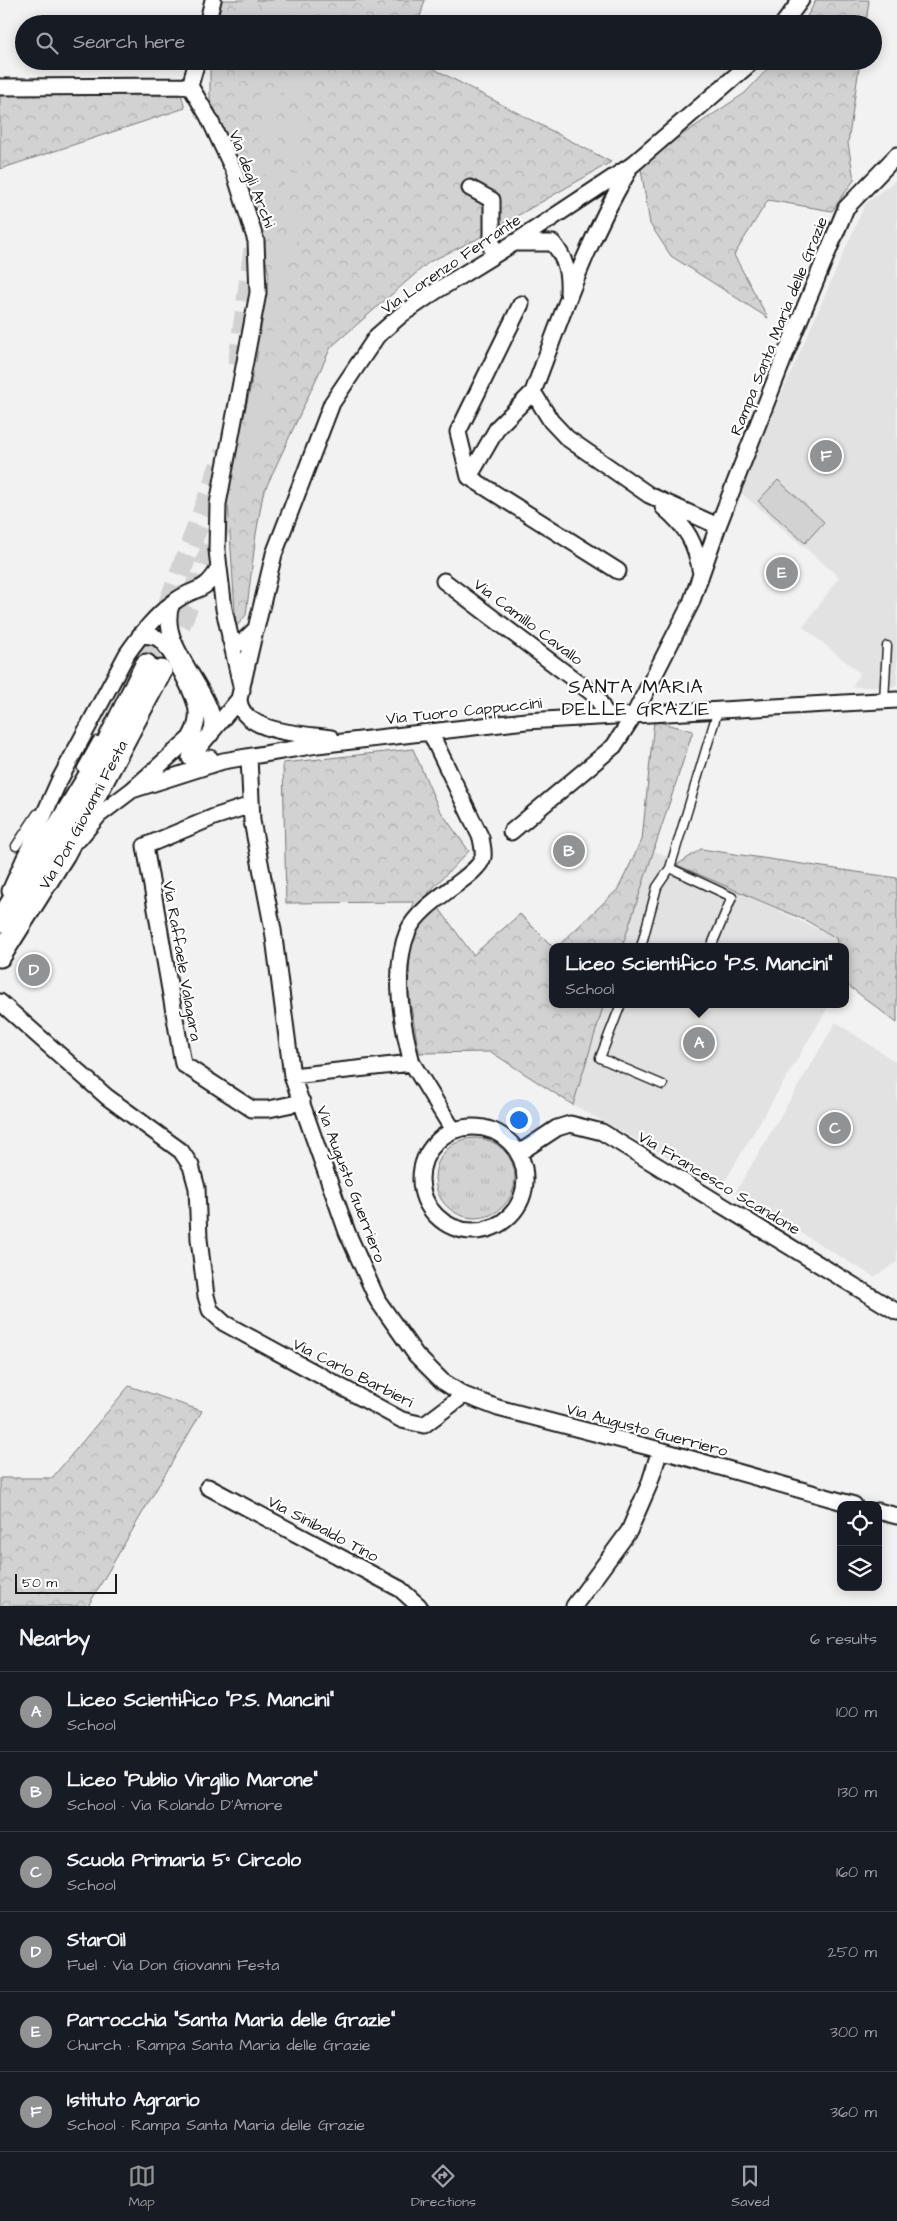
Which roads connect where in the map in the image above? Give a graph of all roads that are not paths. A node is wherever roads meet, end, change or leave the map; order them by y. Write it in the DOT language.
graph roads {
  1 [pos="213,0"];
  2 [pos="801,0"];
  3 [pos="209,15"];
  4 [pos="790,15"];
  5 [pos="194,70"];
  6 [pos="743,70"];
  7 [pos="190,86"];
  8 [pos="0,87"];
  9 [pos="897,155"];
  10 [pos="632,165"];
  11 [pos="470,188"];
  12 [pos="514,243"];
  13 [pos="492,256"];
  14 [pos="568,299"];
  15 [pos="521,304"];
  16 [pos="533,392"];
  17 [pos="469,477"];
  18 [pos="649,495"];
  19 [pos="718,526"];
  20 [pos="219,568"];
  21 [pos="618,571"];
  22 [pos="701,578"];
  23 [pos="444,581"];
  24 [pos="195,592"];
  25 [pos="172,603"];
  26 [pos="224,609"];
  27 [pos="256,629"];
  28 [pos="140,635"];
  29 [pos="230,639"];
  30 [pos="887,646"];
  31 [pos="134,689"];
  32 [pos="240,695"];
  33 [pos="891,701"];
  34 [pos="718,710"];
  35 [pos="634,715"];
  36 [pos="607,716"];
  37 [pos="109,719"];
  38 [pos="430,732"];
  39 [pos="211,734"];
  40 [pos="100,736"];
  41 [pos="350,741"];
  42 [pos="248,757"];
  43 [pos="223,761"];
  44 [pos="76,779"];
  45 [pos="72,788"];
  46 [pos="132,790"];
  47 [pos="251,805"];
  48 [pos="511,832"];
  49 [pos="24,845"];
  50 [pos="64,854"];
  51 [pos="670,868"];
  52 [pos="0,915"];
  53 [pos="0,922"];
  54 [pos="641,943"];
  55 [pos="713,943"];
  56 [pos="0,956"];
  57 [pos="0,1002"];
  58 [pos="619,1008"];
  59 [pos="412,1063"];
  60 [pos="292,1076"];
  61 [pos="663,1085"];
  62 [pos="302,1102"];
  63 [pos="453,1130"];
  64 [pos="519,1153"];
  65 [pos="897,1312"];
  66 [pos="464,1395"];
  67 [pos="660,1450"];
  68 [pos="208,1487"];
  69 [pos="840,1501"];
  70 [pos="882,1512"];
  71 [pos="897,1516"];
  72 [pos="420,1606"];
  73 [pos="574,1606"];
  1 -- 3 [label="street"];
  2 -- 4 [label="street"];
  5 -- 7 [label="street"];
  6 -- 10 [label="street, Via Lorenzo Ferrante"];
  7 -- 8 [label="street"];
  7 -- 20 [label="street, Via degli Archi"];
  9 -- 19 [label="street, Rampa Santa Maria delle Grazie"];
  10 -- 12 [label="street, Via Lorenzo Ferrante"];
  10 -- 14 [label="street"];
  11 -- 13 [label="street"];
  12 -- 13 [label="street, Via Lorenzo Ferrante"];
  12 -- 14 [label="street"];
  13 -- 27 [label="street, Via Lorenzo Ferrante"];
  14 -- 16 [label="street"];
  15 -- 17 [label="street"];
  16 -- 17 [label="street"];
  16 -- 18 [label="street"];
  17 -- 21 [label="street"];
  18 -- 19 [label="street"];
  18 -- 22 [label="street"];
  19 -- 22 [label="street, Rampa Santa Maria delle Grazie"];
  20 -- 24 [label="street"];
  20 -- 26 [label="street, Via degli Archi"];
  22 -- 35 [label="street, Rampa Santa Maria delle Grazie"];
  23 -- 36 [label="street, Via Camillo Cavallo"];
  24 -- 25 [label="street"];
  24 -- 26 [label="street"];
  25 -- 28 [label="street"];
  25 -- 39 [label="street"];
  26 -- 29 [label="street, Via degli Archi"];
  27 -- 29 [label="street"];
  27 -- 32 [label="street, Via Lorenzo Ferrante"];
  28 -- 46 [label="street"];
  28 -- 49 [label="street"];
  29 -- 32 [label="street, Via degli Archi"];
  30 -- 33 [label="lane"];
  31 -- 37 [label="lane"];
  31 -- 50 [label="main road, Via Don Giovanni Festa"];
  31 -- 53 [label="main road, Via Don Giovanni Festa"];
  32 -- 39 [label="street"];
  32 -- 41 [label="street, Via degli Archi"];
  33 -- 34 [label="street, Via Tuoro Cappuccini"];
  34 -- 35 [label="street, Via Tuoro Cappuccini"];
  34 -- 51 [label="lane"];
  35 -- 36 [label="street, Via Tuoro Cappuccini"];
  35 -- 48 [label="street, Rampa Santa Maria delle Grazie"];
  36 -- 38 [label="street, Via Tuoro Cappuccini"];
  38 -- 41 [label="street, Via Tuoro Cappuccini"];
  38 -- 59 [label="street"];
  39 -- 43 [label="street"];
  40 -- 44 [label="lane"];
  41 -- 42 [label="street, Via Tuoro Cappuccini"];
  42 -- 43 [label="street, Via Tuoro Cappuccini"];
  42 -- 47 [label="street, Via Augusto Guerriero"];
  43 -- 46 [label="street, Via Tuoro Cappuccini"];
  45 -- 49 [label="lane"];
  46 -- 50 [label="street"];
  47 -- 60 [label="street, Via Augusto Guerriero"];
  47 -- 62 [label="street, Via Raffaele Valagara"];
  49 -- 52 [label="street"];
  50 -- 56 [label="main road, Via Don Giovanni Festa"];
  51 -- 54 [label="lane"];
  51 -- 55 [label="lane"];
  57 -- 66 [label="street, Via Carlo Barbieri"];
  58 -- 61 [label="lane"];
  59 -- 60 [label="street"];
  59 -- 63 [label="street"];
  60 -- 62 [label="street, Via Augusto Guerriero"];
  62 -- 66 [label="street, Via Augusto Guerriero"];
  63 -- 64 [label="street"];
  63 -- 64 [label="street"];
  64 -- 65 [label="street, Via Francesco Scandone"];
  66 -- 67 [label="street, Via Augusto Guerriero"];
  67 -- 69 [label="street, Via Augusto Guerriero"];
  67 -- 73 [label="street"];
  68 -- 72 [label="street, Via Sinibaldo Tino"];
  70 -- 71 [label="street"];
}
